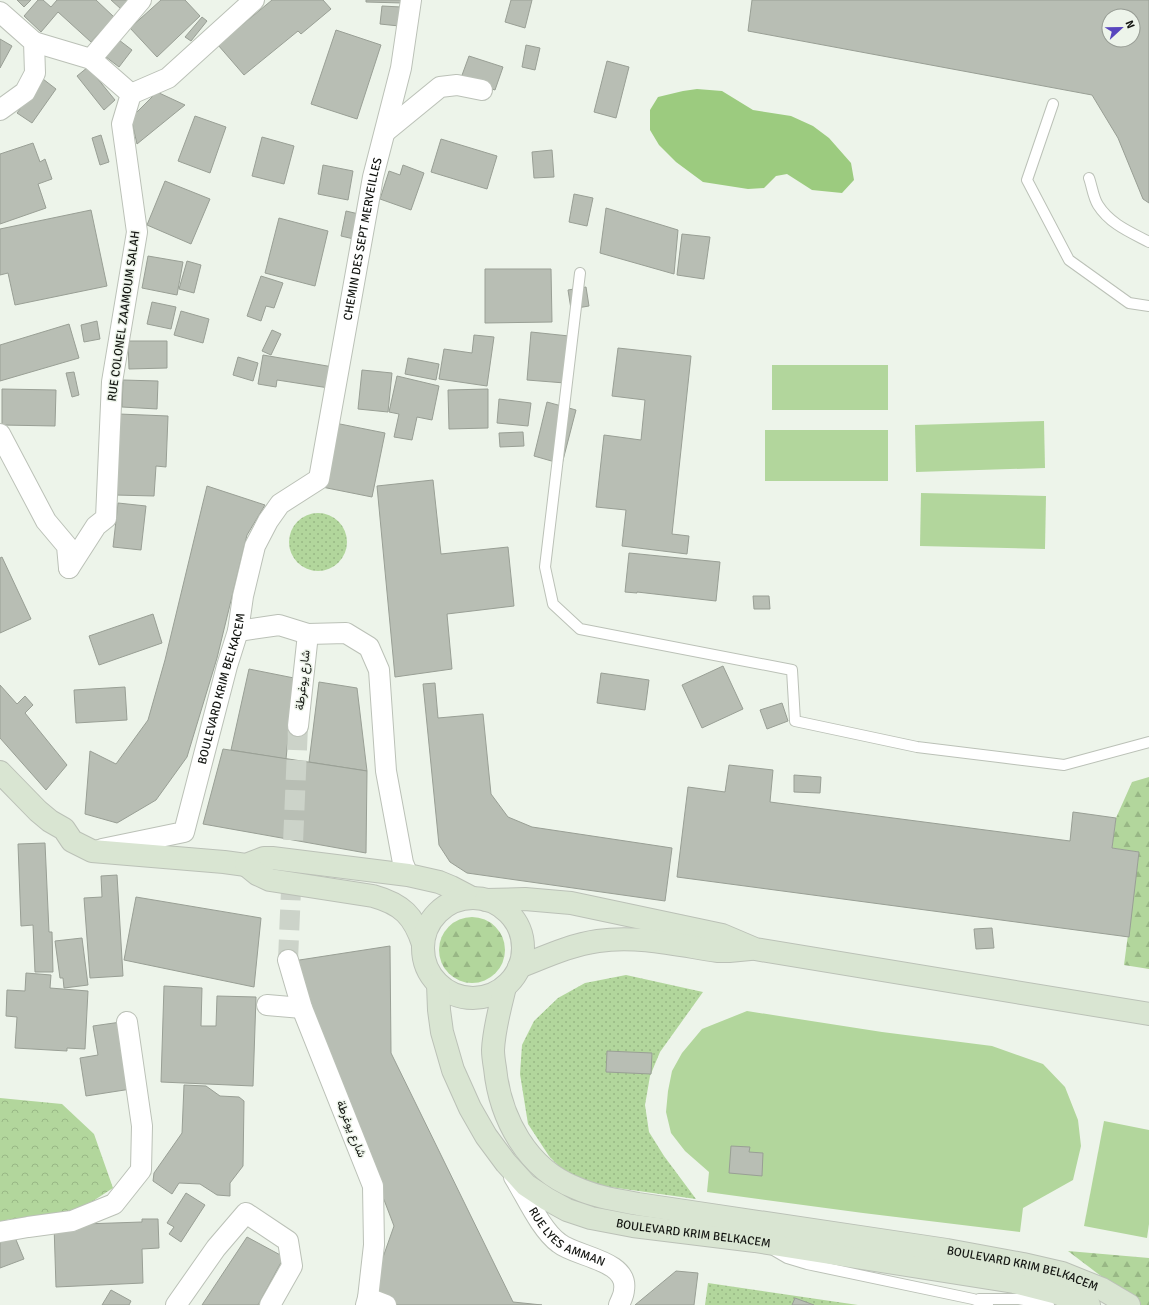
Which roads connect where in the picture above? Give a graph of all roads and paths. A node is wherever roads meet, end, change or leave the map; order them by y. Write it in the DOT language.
graph roads {
  1 [pos="142,0"];
  2 [pos="254,0"];
  3 [pos="411,0"];
  4 [pos="0,12"];
  5 [pos="34,42"];
  6 [pos="91,59"];
  7 [pos="482,90"];
  8 [pos="131,94"];
  9 [pos="1053,104"];
  10 [pos="0,110"];
  11 [pos="385,132"];
  12 [pos="1089,178"];
  13 [pos="1149,242"];
  14 [pos="580,273"];
  15 [pos="1149,306"];
  16 [pos="0,434"];
  17 [pos="319,478"];
  18 [pos="238,631"];
  19 [pos="308,634"];
  20 [pos="298,726"];
  21 [pos="1149,742"];
  22 [pos="0,772"];
  23 [pos="92,850"];
  24 [pos="246,865"];
  25 [pos="408,875"];
  26 [pos="479,899"];
  27 [pos="423,944"];
  28 [pos="755,949"];
  29 [pos="288,960"];
  30 [pos="519,967"];
  31 [pos="438,984"];
  32 [pos="505,987"];
  33 [pos="267,1005"];
  34 [pos="302,1008"];
  35 [pos="1149,1014"];
  36 [pos="126,1022"];
  37 [pos="506,1163"];
  38 [pos="0,1232"];
  39 [pos="755,1241"];
  40 [pos="973,1299"];
  41 [pos="373,1303"];
  42 [pos="176,1305"];
  43 [pos="270,1305"];
  44 [pos="619,1305"];
  45 [pos="988,1305"];
  46 [pos="1049,1305"];
  47 [pos="1089,1305"];
  48 [pos="1129,1305"];
  1 -- 6 [label="street"];
  2 -- 8 [label="street"];
  3 -- 11 [label="street, CHEMIN DES SEPT MERVEILLES"];
  4 -- 5 [label="street"];
  5 -- 6 [label="street"];
  5 -- 10 [label="street"];
  6 -- 8 [label="street"];
  7 -- 11 [label="street"];
  8 -- 16 [label="street, RUE COLONEL ZAAMOUM SALAH"];
  9 -- 15 [label="lane"];
  11 -- 17 [label="street, CHEMIN DES SEPT MERVEILLES"];
  12 -- 13 [label="lane"];
  14 -- 21 [label="lane"];
  17 -- 18 [label="street, BOULEVARD KRIM BELKACEM"];
  18 -- 19 [label="street"];
  18 -- 23 [label="street, BOULEVARD KRIM BELKACEM"];
  19 -- 20 [label="street, شارع يوغرطة"];
  19 -- 25 [label="street"];
  22 -- 23 [label="main road"];
  23 -- 24 [label="main road"];
  24 -- 25 [label="main road"];
  24 -- 27 [label="main road"];
  25 -- 26 [label="main road"];
  26 -- 27 [label="main road"];
  26 -- 28 [label="main road"];
  26 -- 30 [label="main road"];
  27 -- 31 [label="main road"];
  28 -- 30 [label="main road"];
  28 -- 35 [label="main road"];
  29 -- 34 [label="street, شارع يوغرطة"];
  30 -- 32 [label="main road"];
  31 -- 32 [label="main road"];
  31 -- 37 [label="main road, BOULEVARD KRIM BELKACEM"];
  32 -- 48 [label="main road, BOULEVARD KRIM BELKACEM"];
  33 -- 34 [label="street"];
  34 -- 41 [label="street, شارع يوغرطة"];
  36 -- 38 [label="street"];
  37 -- 39 [label="main road, BOULEVARD KRIM BELKACEM"];
  37 -- 44 [label="street, RUE LYES AMMAN"];
  39 -- 40 [label="lane"];
  39 -- 47 [label="main road, BOULEVARD KRIM BELKACEM"];
  40 -- 45 [label="lane"];
  40 -- 46 [label="lane"];
  42 -- 43 [label="street"];
}
